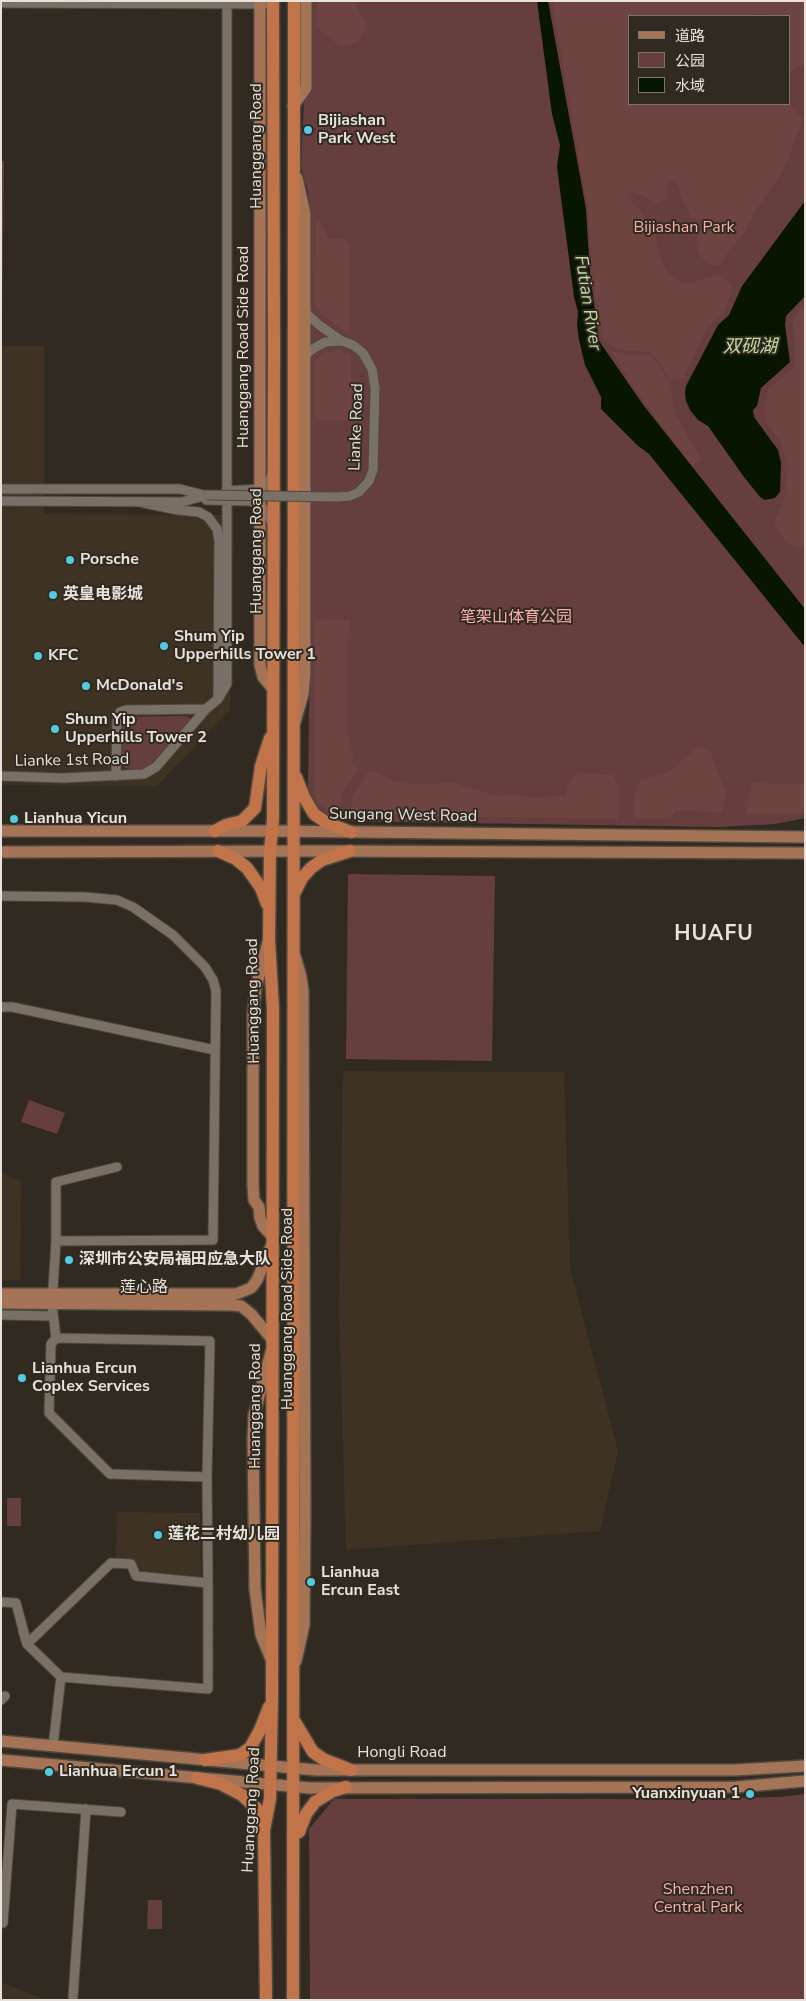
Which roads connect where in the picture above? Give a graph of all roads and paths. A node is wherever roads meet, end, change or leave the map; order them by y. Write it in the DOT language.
graph roads {
  1 [pos="294,1"];
  2 [pos="306,1"];
  3 [pos="227,2"];
  4 [pos="266,2"];
  5 [pos="1,3"];
  6 [pos="294,106"];
  7 [pos="293,165"];
  8 [pos="304,311"];
  9 [pos="342,340"];
  10 [pos="305,356"];
  11 [pos="274,466"];
  12 [pos="1,489"];
  13 [pos="260,489"];
  14 [pos="207,496"];
  15 [pos="228,500"];
  16 [pos="1,501"];
  17 [pos="139,502"];
  18 [pos="259,504"];
  19 [pos="274,528"];
  20 [pos="273,689"];
  21 [pos="218,699"];
  22 [pos="206,709"];
  23 [pos="293,728"];
  24 [pos="272,731"];
  25 [pos="293,765"];
  26 [pos="1,776"];
  27 [pos="116,776"];
  28 [pos="1,831"];
  29 [pos="215,831"];
  30 [pos="272,831"];
  31 [pos="293,831"];
  32 [pos="351,832"];
  33 [pos="805,837"];
  34 [pos="218,851"];
  35 [pos="270,851"];
  36 [pos="293,851"];
  37 [pos="350,851"];
  38 [pos="1,852"];
  39 [pos="805,854"];
  40 [pos="1,896"];
  41 [pos="293,898"];
  42 [pos="269,911"];
  43 [pos="269,940"];
  44 [pos="1,1007"];
  45 [pos="215,1050"];
  46 [pos="117,1167"];
  47 [pos="272,1240"];
  48 [pos="56,1241"];
  49 [pos="1,1294"];
  50 [pos="1,1304"];
  51 [pos="53,1305"];
  52 [pos="1,1315"];
  53 [pos="56,1338"];
  54 [pos="272,1344"];
  55 [pos="207,1477"];
  56 [pos="208,1583"];
  57 [pos="1,1602"];
  58 [pos="23,1631"];
  59 [pos="26,1644"];
  60 [pos="271,1659"];
  61 [pos="61,1677"];
  62 [pos="272,1698"];
  63 [pos="292,1716"];
  64 [pos="1,1741"];
  65 [pos="53,1746"];
  66 [pos="1,1760"];
  67 [pos="205,1760"];
  68 [pos="805,1766"];
  69 [pos="271,1767"];
  70 [pos="292,1769"];
  71 [pos="351,1770"];
  72 [pos="197,1778"];
  73 [pos="805,1781"];
  74 [pos="270,1785"];
  75 [pos="292,1786"];
  76 [pos="346,1787"];
  77 [pos="86,1810"];
  78 [pos="121,1812"];
  79 [pos="264,1830"];
  80 [pos="292,1843"];
  81 [pos="1,1923"];
  82 [pos="73,1997"];
  83 [pos="266,2000"];
  84 [pos="293,2000"];
  1 -- 6 [label="highway"];
  2 -- 6 [label="main road"];
  3 -- 4 [label="street"];
  3 -- 5 [label="street"];
  3 -- 15 [label="street, Lianke 1st Road"];
  4 -- 11 [label="highway, Huanggang Road"];
  4 -- 13 [label="main road, Huanggang Road Side Road"];
  6 -- 7 [label="highway"];
  7 -- 8 [label="main road"];
  7 -- 23 [label="highway"];
  8 -- 9 [label="street, Lianke Road"];
  8 -- 10 [label="main road"];
  9 -- 10 [label="street"];
  9 -- 14 [label="street, Lianke Road, bridge"];
  10 -- 23 [label="main road"];
  11 -- 13 [label="street"];
  11 -- 19 [label="highway, Huanggang Road"];
  12 -- 14 [label="street, Lianke Road"];
  13 -- 15 [label="street, Lianke Road"];
  13 -- 18 [label="main road, Huanggang Road Side Road"];
  14 -- 15 [label="street, Lianke Road"];
  14 -- 17 [label="street, Lianke Road"];
  15 -- 18 [label="street, Lianke Road"];
  15 -- 21 [label="street, Lianke 1st Road"];
  16 -- 17 [label="street, Lianke Road"];
  17 -- 21 [label="street"];
  18 -- 19 [label="street"];
  18 -- 20 [label="main road, Huanggang Road Side Road"];
  19 -- 20 [label="highway, Huanggang Road"];
  20 -- 24 [label="highway, Huanggang Road"];
  21 -- 22 [label="street, Lianke 1st Road"];
  22 -- 27 [label="street, Lianke 1st Road"];
  22 -- 27 [label="street"];
  23 -- 25 [label="highway"];
  24 -- 29 [label="highway"];
  24 -- 30 [label="highway, Huanggang Road"];
  25 -- 31 [label="highway"];
  25 -- 32 [label="highway"];
  26 -- 27 [label="street, Lianke 1st Road"];
  28 -- 29 [label="main road, Sungang West Road"];
  29 -- 30 [label="main road, Sungang West Road"];
  30 -- 31 [label="main road, Sungang West Road"];
  30 -- 35 [label="highway, Huanggang Road"];
  31 -- 32 [label="main road, Sungang West Road"];
  31 -- 36 [label="highway"];
  32 -- 33 [label="main road, Sungang West Road"];
  34 -- 35 [label="main road"];
  34 -- 38 [label="main road"];
  34 -- 42 [label="highway"];
  35 -- 36 [label="main road"];
  35 -- 42 [label="highway, Huanggang Road"];
  36 -- 37 [label="main road"];
  36 -- 41 [label="highway"];
  37 -- 39 [label="main road"];
  37 -- 41 [label="highway"];
  40 -- 45 [label="street"];
  41 -- 63 [label="highway"];
  42 -- 43 [label="highway, Huanggang Road"];
  43 -- 47 [label="highway, Huanggang Road"];
  43 -- 47 [label="main road, Huanggang Road Side Road"];
  44 -- 45 [label="street"];
  45 -- 48 [label="street"];
  46 -- 48 [label="street"];
  47 -- 51 [label="main road, 莲心路"];
  47 -- 54 [label="highway, Huanggang Road"];
  48 -- 51 [label="street"];
  49 -- 51 [label="main road, 莲心路"];
  50 -- 51 [label="main road, 莲心路"];
  51 -- 52 [label="street"];
  51 -- 53 [label="street"];
  51 -- 54 [label="main road, 莲心路"];
  53 -- 55 [label="street"];
  53 -- 55 [label="street"];
  54 -- 60 [label="highway, Huanggang Road"];
  54 -- 60 [label="main road, Huanggang Road Side Road"];
  55 -- 56 [label="street"];
  56 -- 59 [label="street"];
  56 -- 61 [label="street"];
  57 -- 59 [label="street"];
  58 -- 59 [label="street"];
  59 -- 61 [label="street"];
  60 -- 62 [label="highway, Huanggang Road"];
  61 -- 65 [label="street"];
  62 -- 67 [label="highway"];
  62 -- 69 [label="highway, Huanggang Road"];
  63 -- 70 [label="highway"];
  63 -- 71 [label="highway"];
  64 -- 65 [label="main road, Hongli Road"];
  65 -- 67 [label="main road, Hongli Road"];
  66 -- 72 [label="main road"];
  67 -- 69 [label="main road, Hongli Road"];
  68 -- 71 [label="main road, Hongli Road"];
  69 -- 70 [label="main road, Hongli Road"];
  69 -- 74 [label="highway, Huanggang Road"];
  70 -- 71 [label="main road, Hongli Road"];
  70 -- 75 [label="highway"];
  72 -- 74 [label="main road"];
  72 -- 79 [label="highway"];
  73 -- 76 [label="main road"];
  74 -- 75 [label="main road"];
  74 -- 79 [label="highway, Huanggang Road"];
  75 -- 76 [label="main road"];
  75 -- 80 [label="highway"];
  76 -- 80 [label="highway"];
  77 -- 78 [label="street"];
  77 -- 81 [label="street"];
  77 -- 82 [label="street"];
  79 -- 83 [label="highway, Huanggang Road"];
  80 -- 84 [label="highway"];
}
